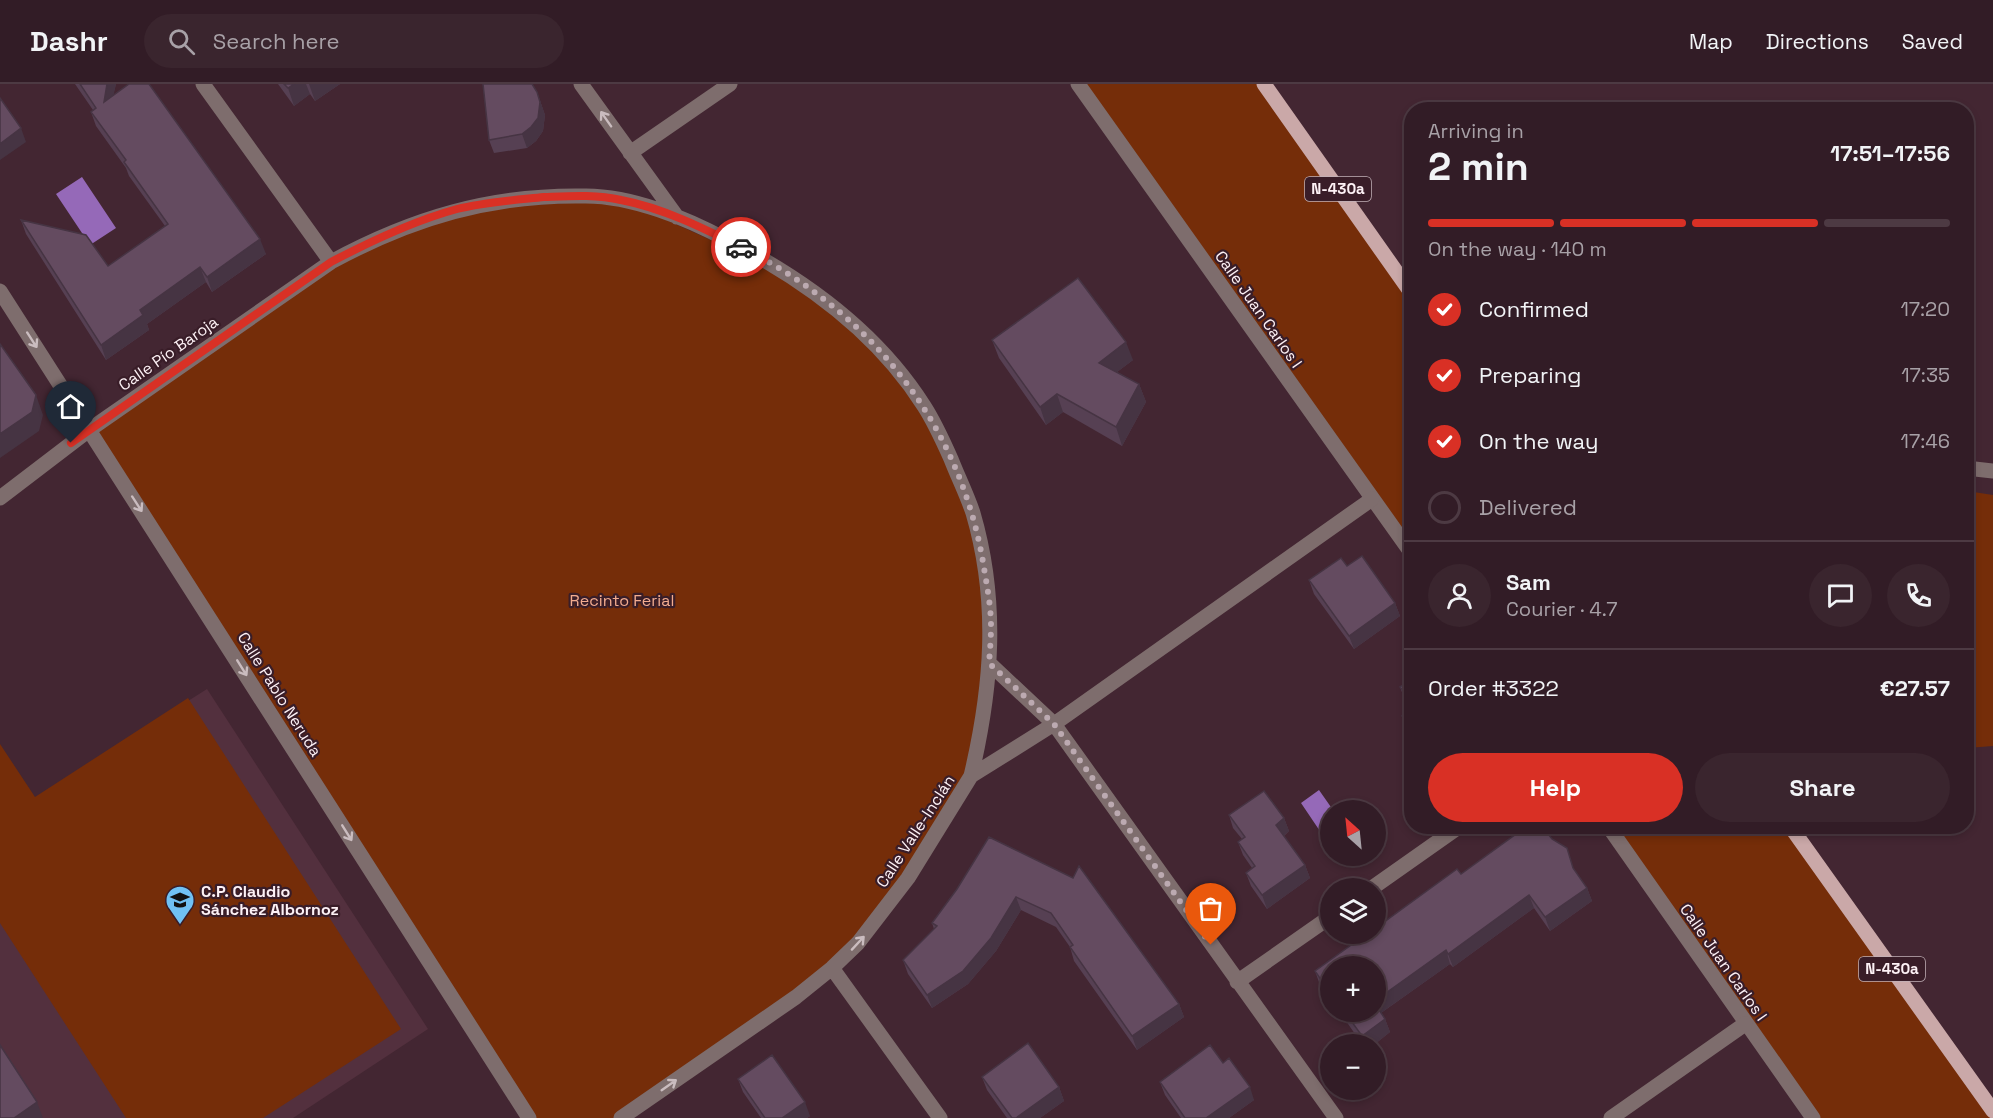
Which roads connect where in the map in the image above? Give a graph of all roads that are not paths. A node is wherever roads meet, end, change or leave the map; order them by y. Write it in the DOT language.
graph roads {
  1 [pos="203,84"];
  2 [pos="581,84"];
  3 [pos="730,84"];
  4 [pos="1078,84"];
  5 [pos="1264,84"];
  6 [pos="630,153"];
  7 [pos="677,217"];
  8 [pos="331,262"];
  9 [pos="1404,283"];
  10 [pos="0,291"];
  11 [pos="89,430"];
  12 [pos="1974,469"];
  13 [pos="1993,471"];
  14 [pos="0,498"];
  15 [pos="1372,499"];
  16 [pos="1404,543"];
  17 [pos="989,663"];
  18 [pos="1054,724"];
  19 [pos="971,776"];
  20 [pos="1450,834"];
  21 [pos="1614,834"];
  22 [pos="1796,834"];
  23 [pos="1386,878"];
  24 [pos="1320,924"];
  25 [pos="832,968"];
  26 [pos="1237,982"];
  27 [pos="1745,1024"];
  28 [pos="1993,1111"];
  29 [pos="529,1118"];
  30 [pos="621,1118"];
  31 [pos="940,1118"];
  32 [pos="1336,1118"];
  33 [pos="1611,1118"];
  34 [pos="1812,1118"];
  1 -- 8 [label="street"];
  6 -- 2 [label="street, one-way"];
  3 -- 6 [label="street"];
  4 -- 15 [label="street, Calle Juan Carlos I"];
  5 -- 9 [label="main road, N-430a"];
  6 -- 7 [label="street"];
  7 -- 8 [label="street, Calle Pío Baroja"];
  7 -- 17 [label="street, Calle Pío Baroja"];
  8 -- 11 [label="street, Calle Pío Baroja"];
  10 -- 11 [label="street, Calle Pablo Neruda, one-way"];
  11 -- 14 [label="street, Calle Pío Baroja"];
  11 -- 29 [label="street, Calle Pablo Neruda, one-way"];
  12 -- 13 [label="street"];
  15 -- 16 [label="street, Calle Juan Carlos I"];
  15 -- 18 [label="street, Calle Valle-Inclán"];
  17 -- 18 [label="street"];
  17 -- 19 [label="street, Calle Pío Baroja"];
  18 -- 19 [label="street, Calle Valle-Inclán"];
  18 -- 26 [label="street"];
  25 -- 19 [label="street, Calle Valle-Inclán, one-way"];
  20 -- 23 [label="street"];
  21 -- 27 [label="street, Calle Juan Carlos I"];
  22 -- 28 [label="main road, N-430a"];
  24 -- 26 [label="street"];
  30 -- 25 [label="street, Calle Valle-Inclán, one-way"];
  25 -- 31 [label="street"];
  26 -- 32 [label="street"];
  27 -- 33 [label="street"];
  27 -- 34 [label="street, Calle Juan Carlos I"];
}
